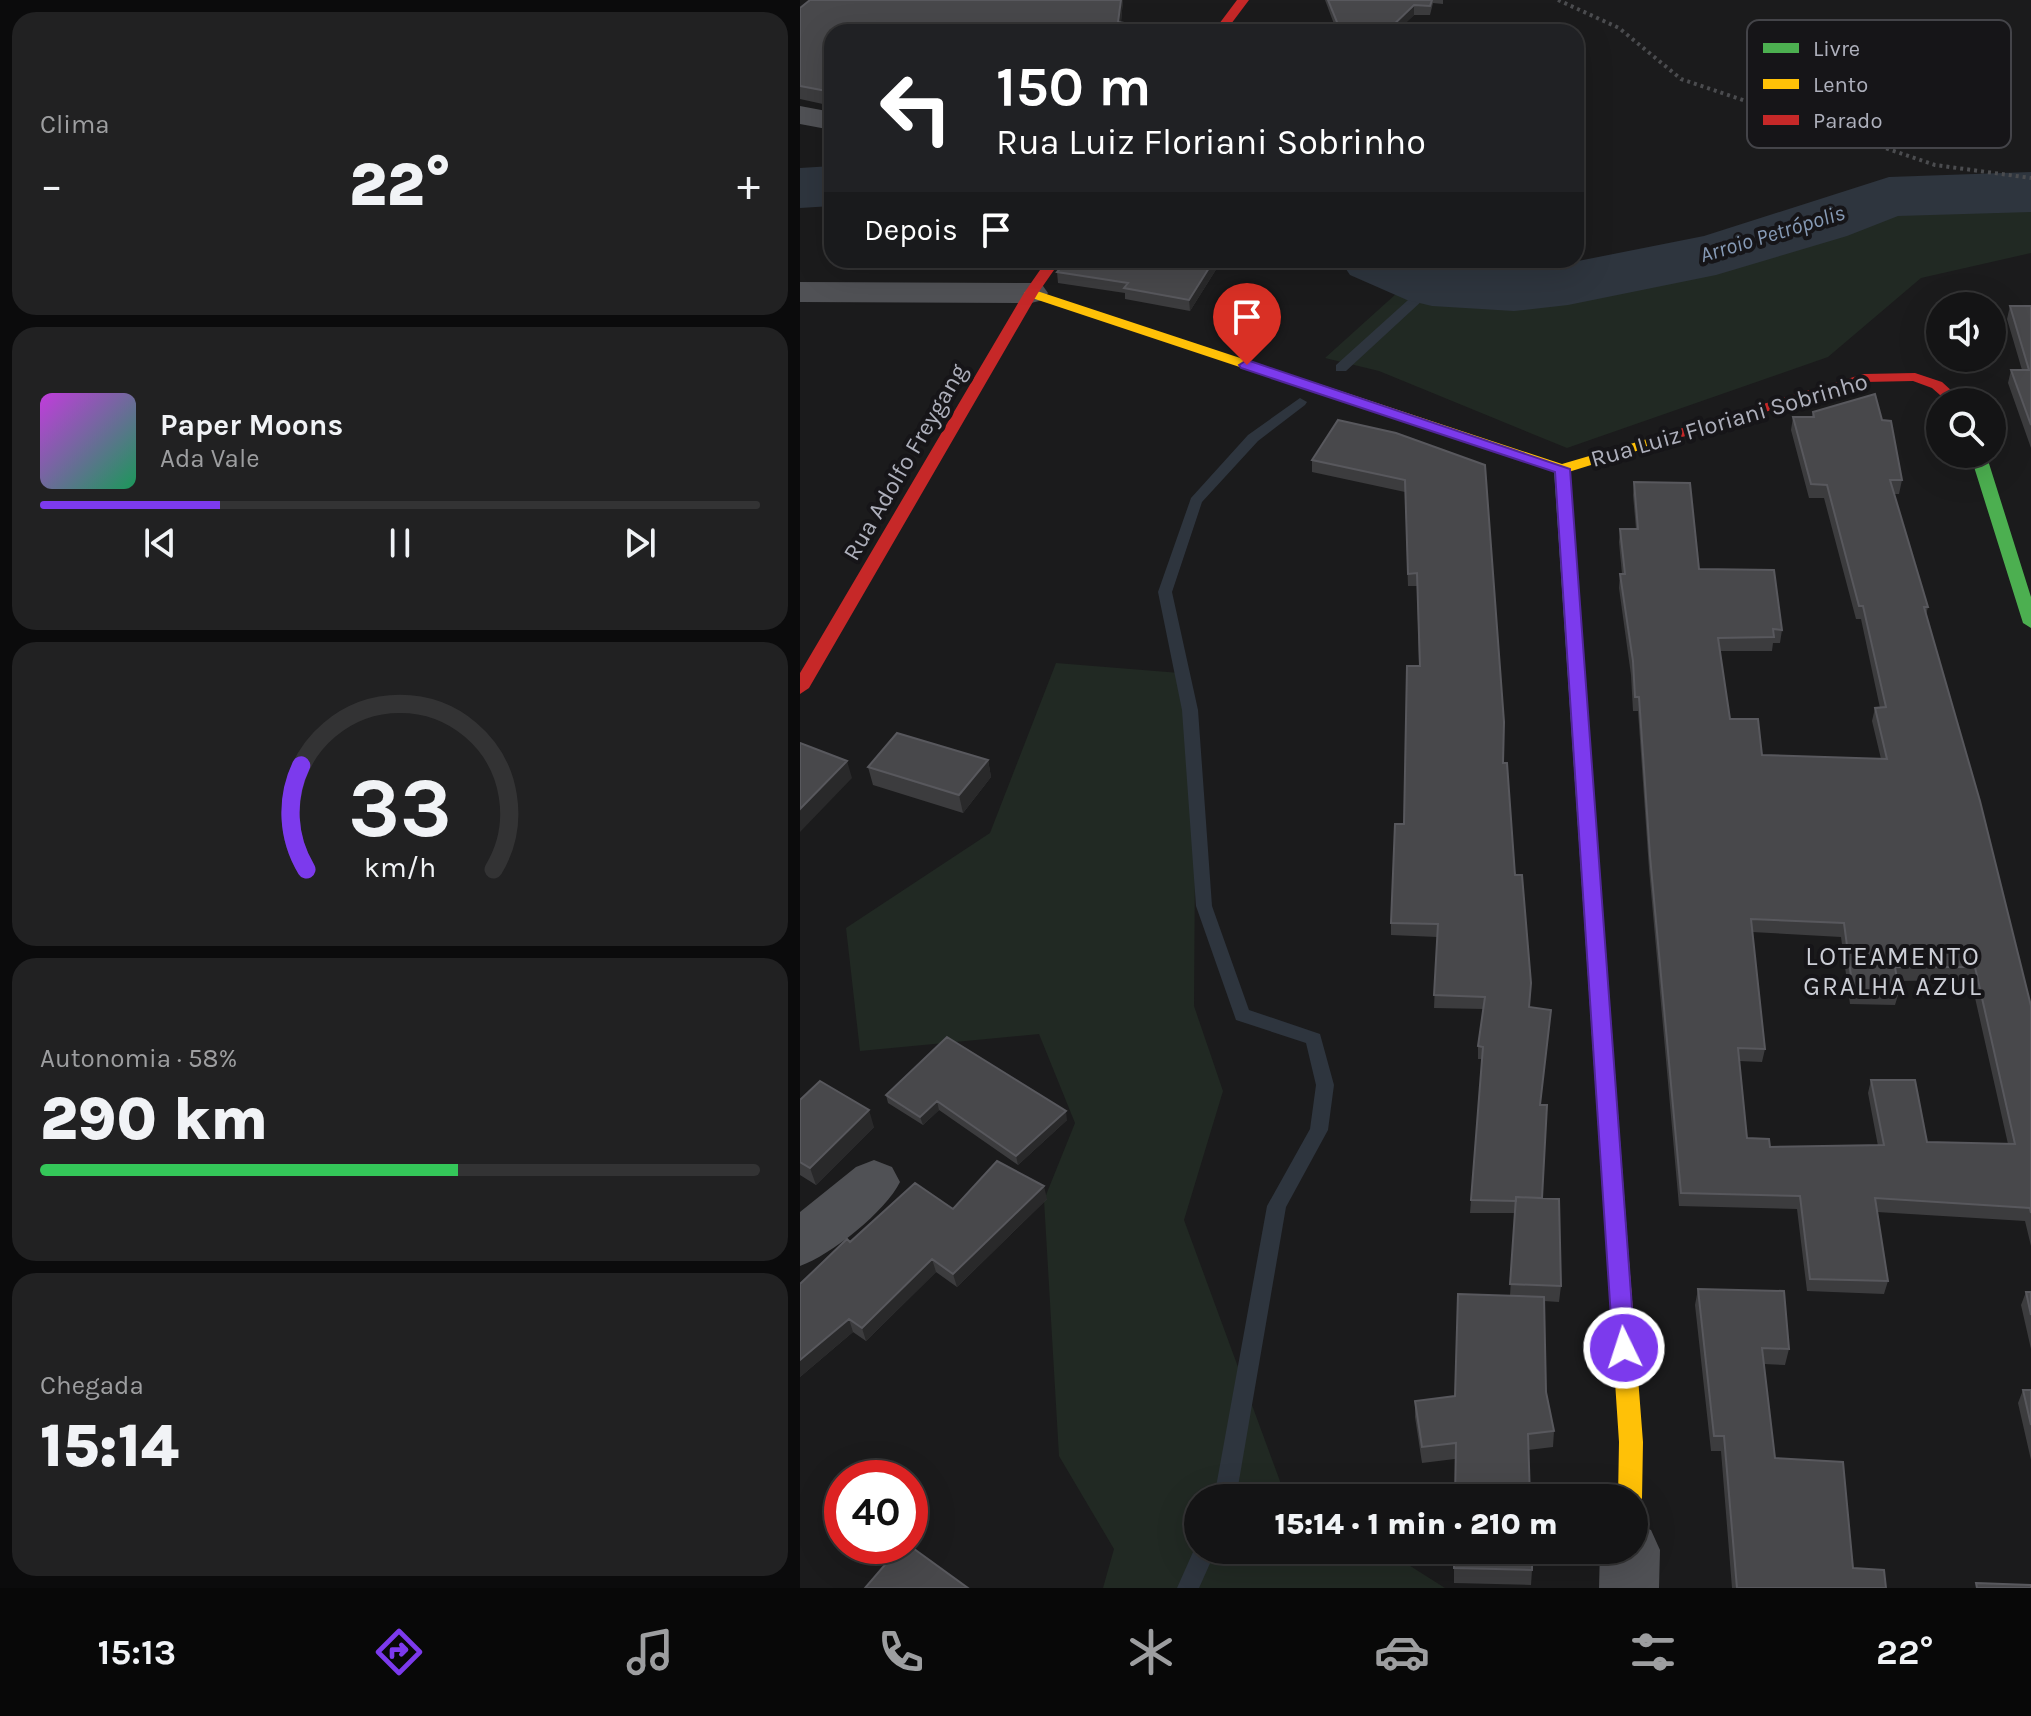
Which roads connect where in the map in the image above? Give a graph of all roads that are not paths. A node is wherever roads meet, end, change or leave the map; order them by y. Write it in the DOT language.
graph roads {
  1 [pos="1243,0"];
  2 [pos="1225,24"];
  3 [pos="800,115"];
  4 [pos="824,120"];
  5 [pos="1048,268"];
  6 [pos="800,292"];
  7 [pos="1031,293"];
  8 [pos="1944,388"];
  9 [pos="1982,468"];
  10 [pos="1562,469"];
  11 [pos="2031,623"];
  12 [pos="800,688"];
  13 [pos="874,1182"];
  14 [pos="800,1243"];
  15 [pos="1630,1484"];
  16 [pos="1630,1564"];
  17 [pos="1629,1588"];
  1 -- 2 [label="street"];
  3 -- 4 [label="street"];
  5 -- 7 [label="street, Rua Adolfo Freygang"];
  6 -- 7 [label="street, Rua Luiz Floriani Sobrinho"];
  7 -- 10 [label="street, Rua Luiz Floriani Sobrinho"];
  7 -- 12 [label="street, Rua Adolfo Freygang"];
  8 -- 10 [label="street, Rua Luiz Floriani Sobrinho"];
  9 -- 11 [label="street"];
  10 -- 15 [label="street"];
  13 -- 14 [label="street"];
  16 -- 17 [label="street"];
}
